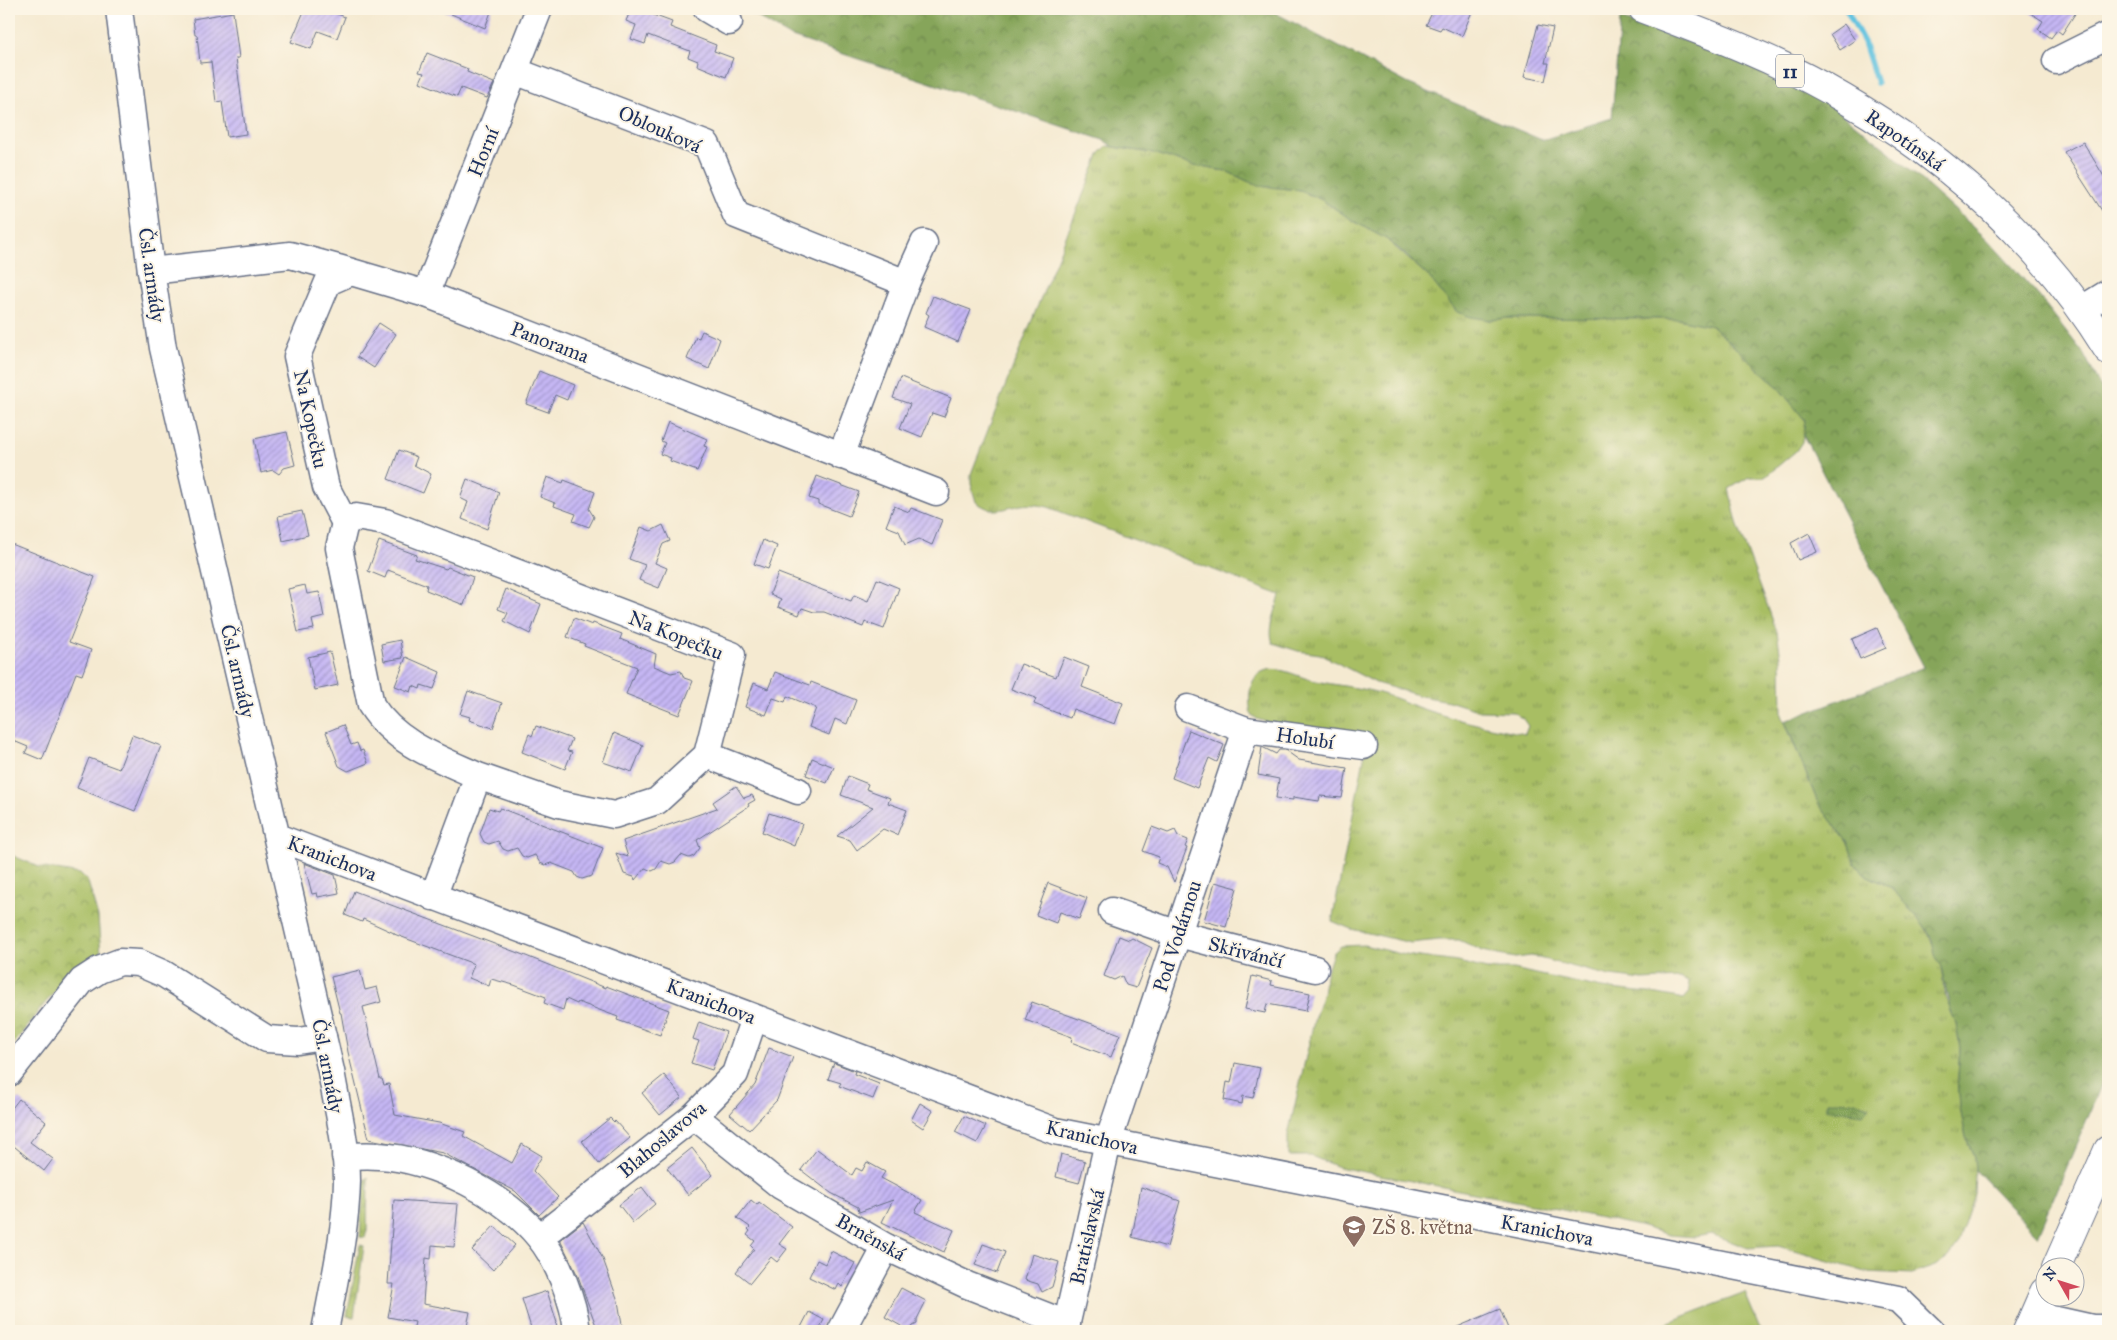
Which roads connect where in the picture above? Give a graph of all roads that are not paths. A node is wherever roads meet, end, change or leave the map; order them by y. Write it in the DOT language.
graph roads {
  1 [pos="119,9"];
  2 [pos="539,9"];
  3 [pos="706,9"];
  4 [pos="1643,9"];
  5 [pos="729,22"];
  6 [pos="2108,34"];
  7 [pos="2056,61"];
  8 [pos="515,71"];
  9 [pos="924,243"];
  10 [pos="151,271"];
  11 [pos="351,272"];
  12 [pos="906,283"];
  13 [pos="2108,293"];
  14 [pos="426,294"];
  15 [pos="2082,309"];
  16 [pos="2106,340"];
  17 [pos="841,456"];
  18 [pos="936,492"];
  19 [pos="345,523"];
  20 [pos="1188,708"];
  21 [pos="1246,730"];
  22 [pos="1364,746"];
  23 [pos="707,755"];
  24 [pos="478,776"];
  25 [pos="798,791"];
  26 [pos="277,838"];
  27 [pos="433,897"];
  28 [pos="1112,911"];
  29 [pos="1178,934"];
  30 [pos="1315,969"];
  31 [pos="754,1018"];
  32 [pos="323,1038"];
  33 [pos="9,1072"];
  34 [pos="694,1116"];
  35 [pos="1108,1142"];
  36 [pos="2108,1150"];
  37 [pos="345,1156"];
  38 [pos="540,1237"];
  39 [pos="886,1248"];
  40 [pos="2060,1258"];
  41 [pos="2035,1313"];
  42 [pos="1066,1328"];
  43 [pos="2108,1328"];
  44 [pos="325,1331"];
  45 [pos="577,1331"];
  46 [pos="842,1331"];
  47 [pos="1931,1331"];
  1 -- 10 [label="street, Čsl. armády"];
  2 -- 8 [label="street, Horní"];
  3 -- 5 [label="street"];
  4 -- 15 [label="main road, Rapotínská / 11"];
  6 -- 7 [label="street"];
  8 -- 12 [label="street, Oblouková"];
  8 -- 14 [label="street, Horní"];
  9 -- 12 [label="street"];
  10 -- 11 [label="street, Panorama"];
  10 -- 26 [label="street, Čsl. armády"];
  11 -- 14 [label="street, Panorama"];
  11 -- 19 [label="street, Na Kopečku"];
  12 -- 17 [label="street"];
  13 -- 15 [label="street"];
  14 -- 17 [label="street, Panorama"];
  15 -- 16 [label="main road, Rapotínská / 11"];
  17 -- 18 [label="street, Panorama"];
  19 -- 23 [label="street, Na Kopečku"];
  19 -- 24 [label="street"];
  20 -- 21 [label="street, Holubí"];
  21 -- 22 [label="street, Holubí"];
  21 -- 29 [label="street, Pod Vodárnou"];
  23 -- 24 [label="street"];
  23 -- 25 [label="street"];
  24 -- 27 [label="street"];
  26 -- 27 [label="street, Kranichova"];
  26 -- 32 [label="street, Čsl. armády"];
  27 -- 31 [label="street, Kranichova"];
  28 -- 29 [label="street, Skřivánčí"];
  29 -- 30 [label="street, Skřivánčí"];
  29 -- 35 [label="street, Pod Vodárnou"];
  31 -- 34 [label="street, Blahoslavova"];
  31 -- 35 [label="street, Kranichova"];
  32 -- 33 [label="street"];
  32 -- 37 [label="street, Čsl. armády"];
  34 -- 38 [label="street, Blahoslavova"];
  34 -- 39 [label="street, Brněnská"];
  35 -- 42 [label="street, Bratislavská"];
  35 -- 47 [label="street, Kranichova"];
  36 -- 40 [label="main road"];
  37 -- 38 [label="street"];
  37 -- 44 [label="street, Čsl. armády"];
  38 -- 45 [label="street"];
  39 -- 42 [label="street, Brněnská"];
  39 -- 46 [label="street"];
  41 -- 43 [label="street"];
}
